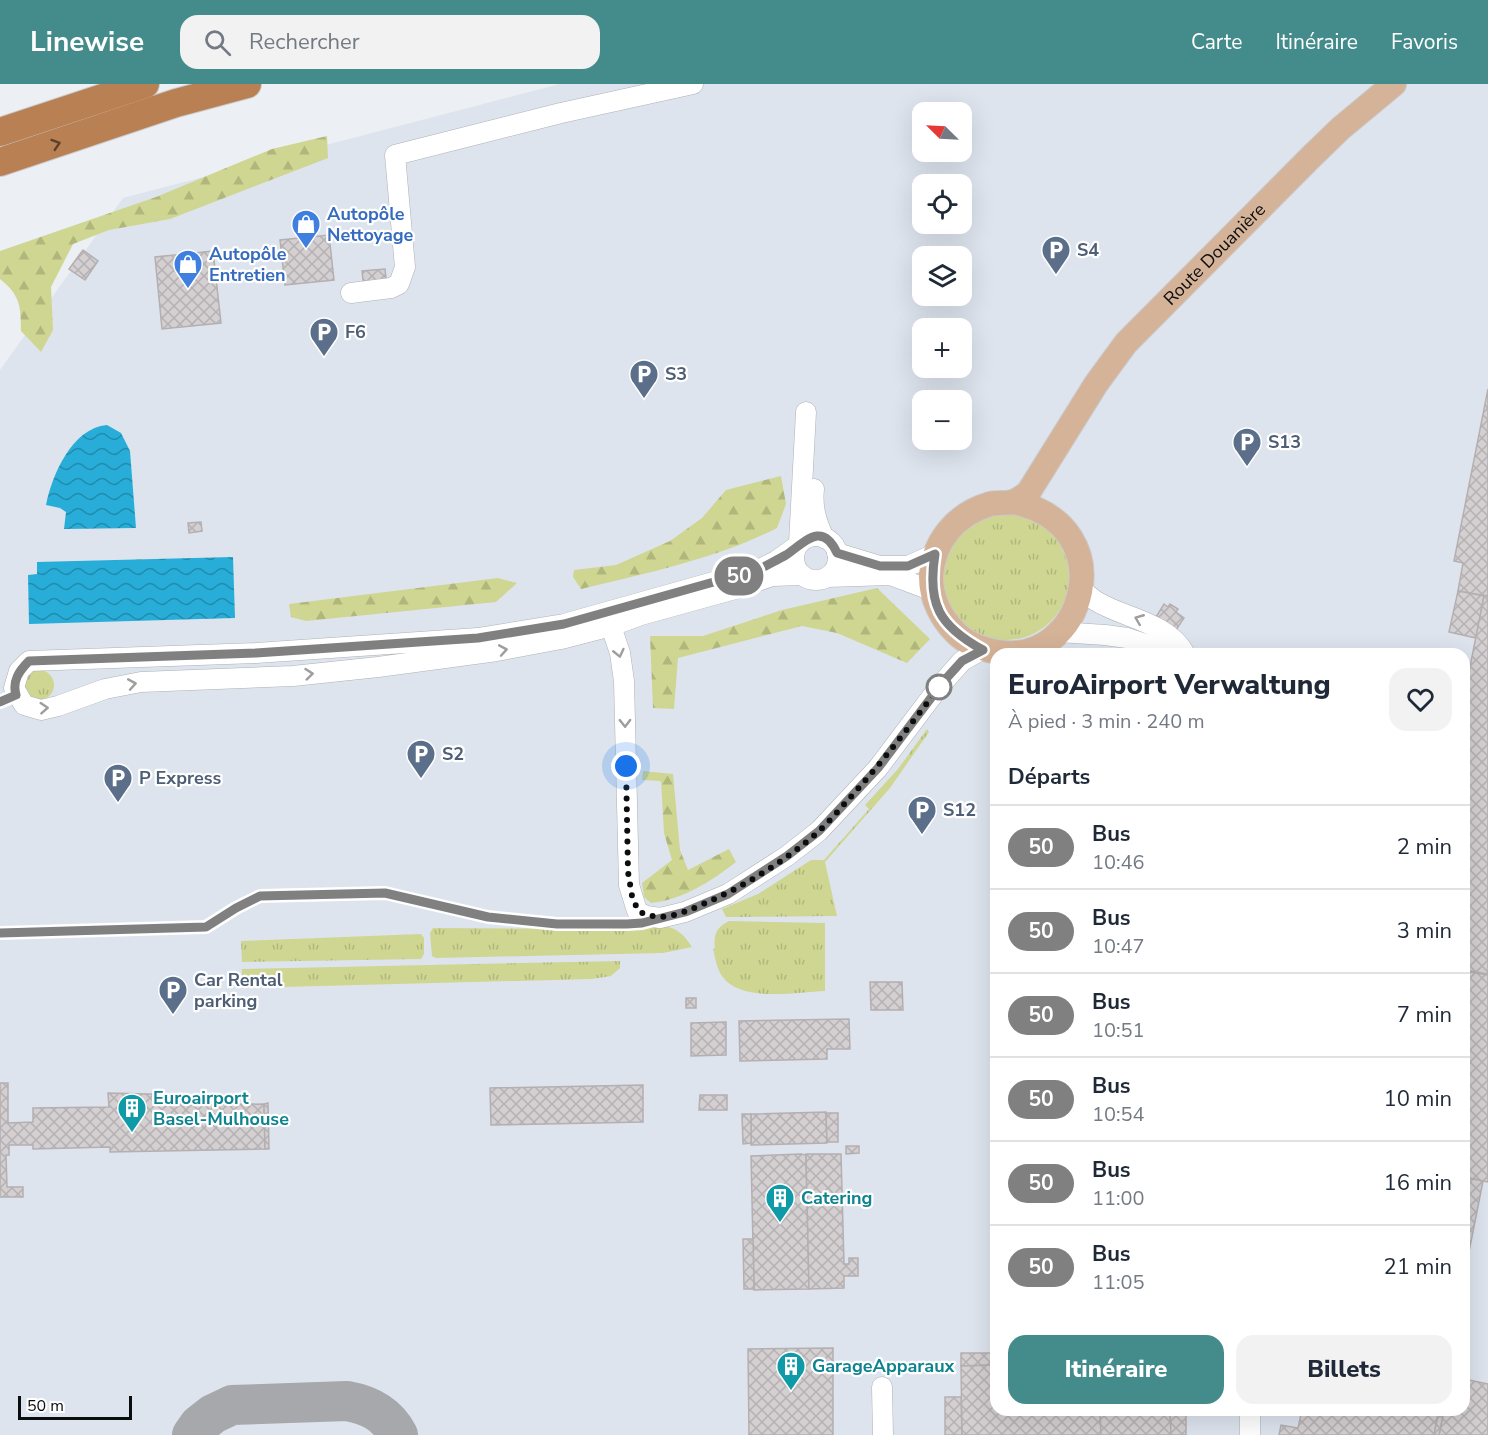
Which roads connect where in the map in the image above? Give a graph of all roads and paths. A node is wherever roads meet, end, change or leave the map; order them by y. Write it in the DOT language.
graph roads {
  1 [pos="145,84"];
  2 [pos="247,84"];
  3 [pos="693,84"];
  4 [pos="1394,84"];
  5 [pos="0,132"];
  6 [pos="0,162"];
  7 [pos="351,293"];
  8 [pos="1060,442"];
  9 [pos="1013,502"];
  10 [pos="1049,514"];
  11 [pos="824,538"];
  12 [pos="798,545"];
  13 [pos="837,553"];
  14 [pos="935,554"];
  15 [pos="802,575"];
  16 [pos="827,576"];
  17 [pos="1081,589"];
  18 [pos="933,591"];
  19 [pos="611,626"];
  20 [pos="1059,632"];
  21 [pos="1031,648"];
  22 [pos="1157,648"];
  23 [pos="1182,648"];
  24 [pos="983,650"];
  25 [pos="990,651"];
  26 [pos="882,1388"];
  27 [pos="1250,1416"];
  28 [pos="883,1435"];
  29 [pos="1250,1435"];
  1 -- 5 [label="highway"];
  6 -- 2 [label="highway, one-way"];
  3 -- 7 [label="street"];
  4 -- 8 [label="main road, Route Douanière"];
  8 -- 9 [label="main road, Route Douanière"];
  8 -- 10 [label="main road, Route Douanière"];
  9 -- 10 [label="main road"];
  9 -- 14 [label="main road"];
  10 -- 17 [label="main road"];
  11 -- 12 [label="street"];
  11 -- 12 [label="street"];
  11 -- 13 [label="street"];
  12 -- 15 [label="street"];
  12 -- 19 [label="street, one-way"];
  13 -- 14 [label="street"];
  13 -- 16 [label="street"];
  14 -- 18 [label="main road"];
  15 -- 16 [label="street"];
  15 -- 19 [label="street"];
  16 -- 18 [label="street"];
  17 -- 20 [label="main road"];
  23 -- 17 [label="street, one-way"];
  18 -- 24 [label="main road"];
  19 -- 24 [label="street, one-way"];
  20 -- 21 [label="main road"];
  20 -- 22 [label="street"];
  24 -- 25 [label="main road"];
  26 -- 28 [label="street"];
  27 -- 29 [label="street"];
}
